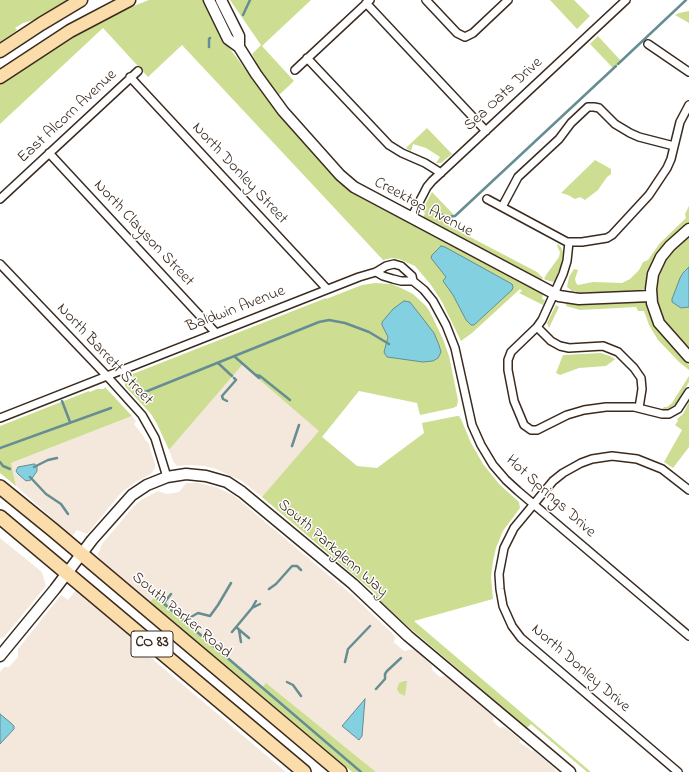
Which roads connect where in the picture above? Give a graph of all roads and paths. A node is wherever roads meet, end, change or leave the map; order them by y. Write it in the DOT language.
graph roads {
  1 [pos="82,0"];
  2 [pos="129,0"];
  3 [pos="209,0"];
  4 [pos="221,0"];
  5 [pos="426,0"];
  6 [pos="508,0"];
  7 [pos="626,0"];
  8 [pos="368,2"];
  9 [pos="648,44"];
  10 [pos="239,47"];
  11 [pos="0,51"];
  12 [pos="307,58"];
  13 [pos="295,70"];
  14 [pos="138,71"];
  15 [pos="689,72"];
  16 [pos="0,77"];
  17 [pos="130,77"];
  18 [pos="688,108"];
  19 [pos="486,131"];
  20 [pos="674,146"];
  21 [pos="49,153"];
  22 [pos="441,173"];
  23 [pos="0,199"];
  24 [pos="487,200"];
  25 [pos="502,208"];
  26 [pos="411,218"];
  27 [pos="689,229"];
  28 [pos="569,242"];
  29 [pos="0,264"];
  30 [pos="376,272"];
  31 [pos="413,281"];
  32 [pos="327,290"];
  33 [pos="554,294"];
  34 [pos="651,296"];
  35 [pos="537,327"];
  36 [pos="216,333"];
  37 [pos="689,358"];
  38 [pos="106,375"];
  39 [pos="689,392"];
  40 [pos="639,408"];
  41 [pos="0,418"];
  42 [pos="167,477"];
  43 [pos="0,487"];
  44 [pos="689,490"];
  45 [pos="533,504"];
  46 [pos="0,517"];
  47 [pos="81,554"];
  48 [pos="67,573"];
  49 [pos="689,636"];
  50 [pos="0,656"];
  51 [pos="304,772"];
  52 [pos="340,772"];
  53 [pos="570,772"];
  54 [pos="678,772"];
  1 -- 11 [label="main road"];
  2 -- 16 [label="main road"];
  3 -- 10 [label="street, Creektop Avenue"];
  4 -- 10 [label="street, Creektop Avenue"];
  5 -- 6 [label="street"];
  7 -- 19 [label="street, Sea Oats Drive"];
  8 -- 12 [label="street"];
  8 -- 19 [label="street"];
  9 -- 15 [label="street"];
  10 -- 26 [label="street, Creektop Avenue"];
  12 -- 13 [label="street"];
  12 -- 22 [label="street"];
  14 -- 17 [label="street, East Alcorn Avenue"];
  17 -- 21 [label="street, East Alcorn Avenue"];
  17 -- 32 [label="street, North Donley Street"];
  18 -- 20 [label="street"];
  19 -- 22 [label="street, Sea Oats Drive"];
  20 -- 25 [label="street"];
  20 -- 28 [label="street"];
  21 -- 23 [label="street, East Alcorn Avenue"];
  21 -- 36 [label="street, North Clayson Street"];
  22 -- 26 [label="street, Sea Oats Drive"];
  24 -- 25 [label="street"];
  25 -- 28 [label="street"];
  26 -- 33 [label="street, Creektop Avenue"];
  27 -- 34 [label="street"];
  28 -- 33 [label="street"];
  29 -- 38 [label="street, North Barrett Street"];
  30 -- 31 [label="street"];
  30 -- 31 [label="street, Hot Springs Drive"];
  30 -- 32 [label="street, Baldwin Avenue"];
  31 -- 45 [label="street, Hot Springs Drive"];
  32 -- 36 [label="street, Baldwin Avenue"];
  33 -- 34 [label="street, Creektop Avenue"];
  33 -- 35 [label="street"];
  34 -- 37 [label="street"];
  35 -- 40 [label="street"];
  35 -- 40 [label="street"];
  36 -- 38 [label="street, Baldwin Avenue"];
  38 -- 41 [label="street, Baldwin Avenue"];
  38 -- 42 [label="street, North Barrett Street"];
  39 -- 40 [label="street"];
  42 -- 47 [label="street, South Parkglenn Way"];
  42 -- 53 [label="street, South Parkglenn Way"];
  43 -- 47 [label="highway, South Parker Road / CO 83"];
  44 -- 45 [label="street, North Donley Drive"];
  45 -- 49 [label="street, Hot Springs Drive"];
  45 -- 54 [label="street, North Donley Drive"];
  46 -- 48 [label="highway, CO 83"];
  47 -- 48 [label="street, South Parkglenn Way"];
  47 -- 52 [label="highway, South Parker Road / CO 83"];
  48 -- 50 [label="street, South Parkglenn Way"];
  48 -- 51 [label="highway, CO 83"];
}
